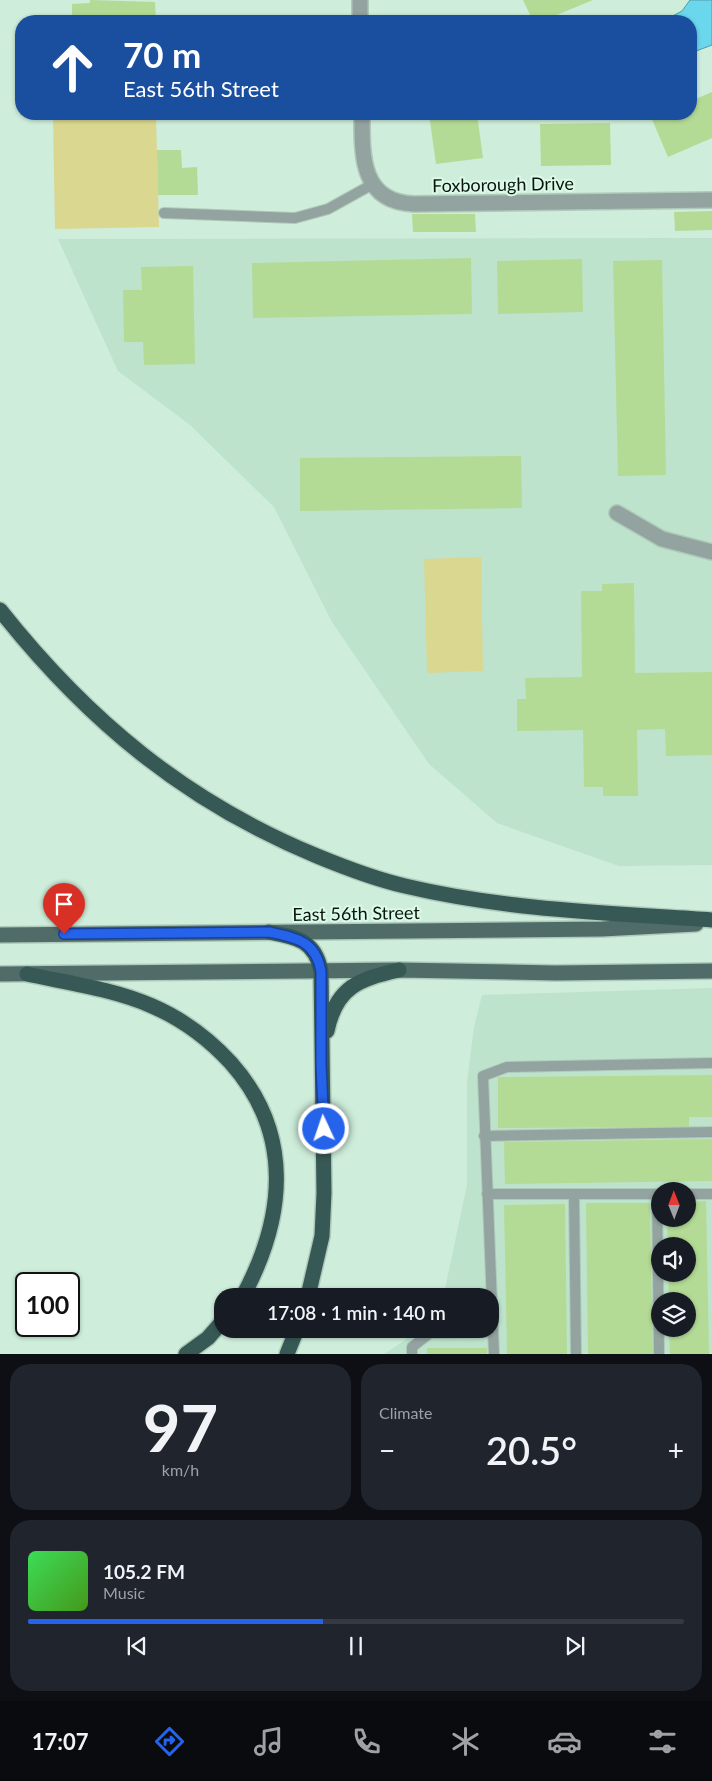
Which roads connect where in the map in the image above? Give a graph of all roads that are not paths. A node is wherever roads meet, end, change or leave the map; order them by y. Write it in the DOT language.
graph roads {
  1 [pos="360,0"];
  2 [pos="360,15"];
  3 [pos="362,120"];
  4 [pos="373,184"];
  5 [pos="712,200"];
  6 [pos="164,212"];
  7 [pos="617,514"];
  8 [pos="712,552"];
  9 [pos="0,610"];
  10 [pos="712,922"];
  11 [pos="269,932"];
  12 [pos="0,935"];
  13 [pos="399,970"];
  14 [pos="321,971"];
  15 [pos="712,971"];
  16 [pos="0,974"];
  17 [pos="26,974"];
  18 [pos="712,1063"];
  19 [pos="321,1064"];
  20 [pos="712,1132"];
  21 [pos="484,1136"];
  22 [pos="487,1194"];
  23 [pos="574,1194"];
  24 [pos="651,1194"];
  25 [pos="696,1194"];
  26 [pos="712,1194"];
  27 [pos="658,1228"];
  28 [pos="247,1288"];
  29 [pos="310,1288"];
  30 [pos="491,1288"];
  31 [pos="214,1331"];
  32 [pos="293,1338"];
  33 [pos="424,1338"];
  34 [pos="493,1338"];
  35 [pos="186,1354"];
  36 [pos="287,1354"];
  37 [pos="412,1354"];
  38 [pos="494,1354"];
  39 [pos="576,1354"];
  40 [pos="659,1354"];
  1 -- 2 [label="street"];
  3 -- 4 [label="street, Foxborough Drive"];
  4 -- 5 [label="street, Foxborough Drive"];
  4 -- 6 [label="lane"];
  7 -- 8 [label="street"];
  9 -- 10 [label="highway"];
  10 -- 11 [label="main road, East 56th Street"];
  11 -- 12 [label="main road, East 56th Street"];
  11 -- 14 [label="highway"];
  13 -- 14 [label="main road"];
  13 -- 15 [label="main road"];
  13 -- 19 [label="highway"];
  14 -- 17 [label="main road"];
  14 -- 19 [label="highway"];
  16 -- 17 [label="main road"];
  17 -- 28 [label="highway"];
  18 -- 21 [label="lane"];
  19 -- 29 [label="highway"];
  20 -- 21 [label="lane"];
  21 -- 22 [label="lane"];
  22 -- 23 [label="lane"];
  22 -- 30 [label="lane"];
  23 -- 24 [label="lane"];
  23 -- 39 [label="lane"];
  25 -- 26 [label="lane"];
  27 -- 40 [label="lane"];
  31 -- 35 [label="highway"];
  32 -- 36 [label="highway"];
  33 -- 37 [label="lane"];
  34 -- 38 [label="lane"];
}
